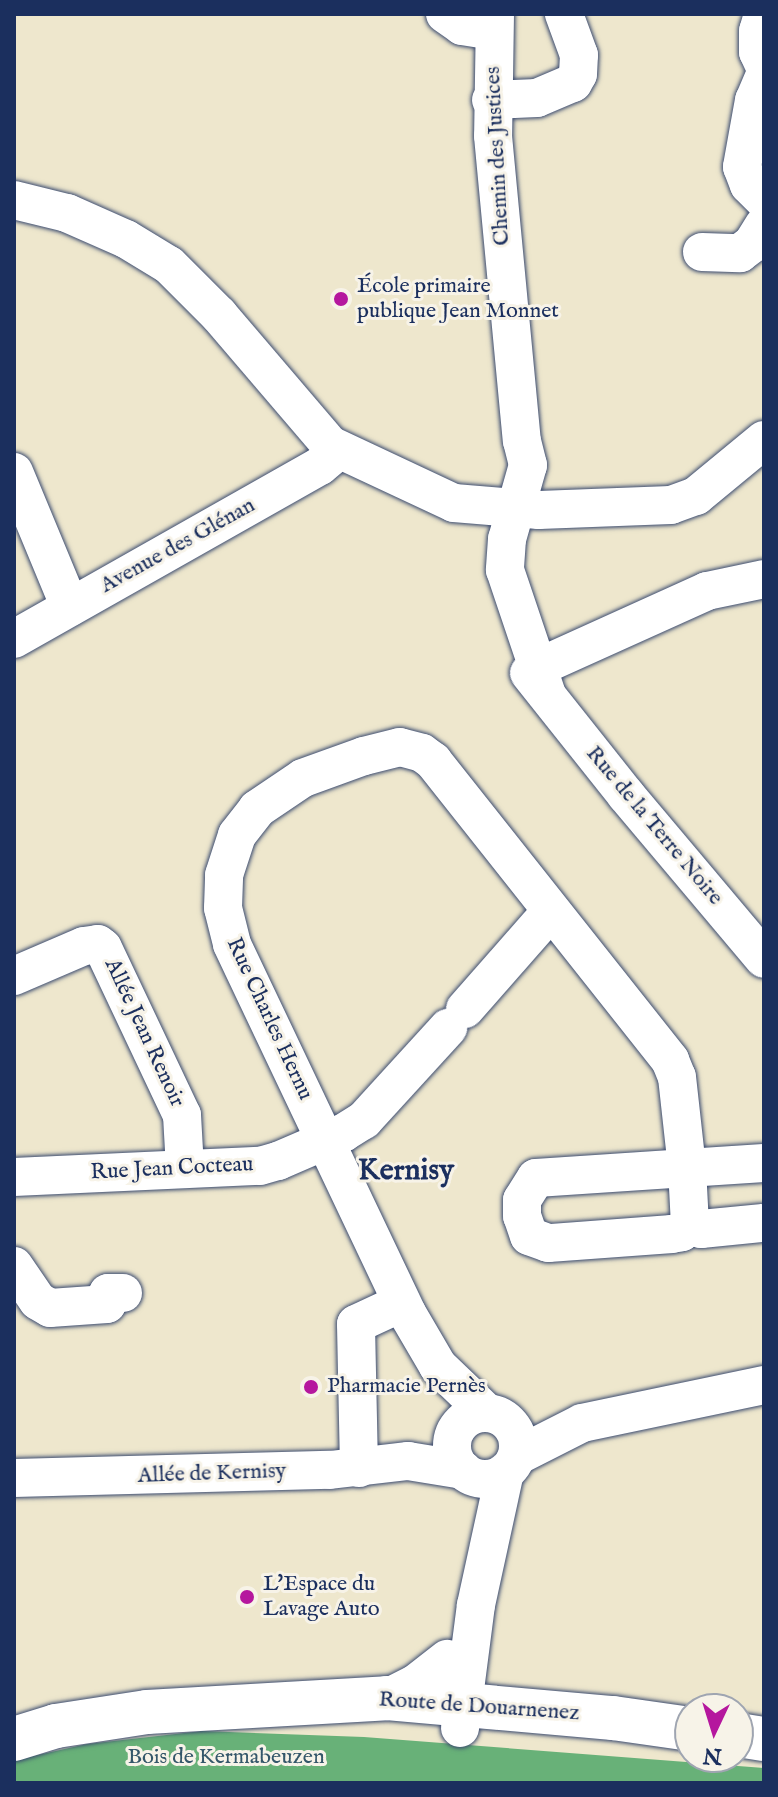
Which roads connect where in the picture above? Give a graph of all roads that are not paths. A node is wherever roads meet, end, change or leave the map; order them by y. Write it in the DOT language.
graph roads {
  1 [pos="445,14"];
  2 [pos="564,14"];
  3 [pos="494,23"];
  4 [pos="764,77"];
  5 [pos="491,100"];
  6 [pos="14,200"];
  7 [pos="764,200"];
  8 [pos="764,225"];
  9 [pos="702,252"];
  10 [pos="764,440"];
  11 [pos="339,450"];
  12 [pos="14,472"];
  13 [pos="504,508"];
  14 [pos="494,563"];
  15 [pos="764,579"];
  16 [pos="70,607"];
  17 [pos="14,639"];
  18 [pos="544,679"];
  19 [pos="551,911"];
  20 [pos="764,959"];
  21 [pos="14,976"];
  22 [pos="325,1141"];
  23 [pos="764,1163"];
  24 [pos="687,1168"];
  25 [pos="185,1169"];
  26 [pos="14,1177"];
  27 [pos="761,1223"];
  28 [pos="690,1225"];
  29 [pos="14,1266"];
  30 [pos="123,1293"];
  31 [pos="388,1309"];
  32 [pos="764,1385"];
  33 [pos="484,1446"];
  34 [pos="359,1468"];
  35 [pos="14,1478"];
  36 [pos="458,1653"];
  37 [pos="387,1698"];
  38 [pos="510,1708"];
  39 [pos="172,1710"];
  40 [pos="445,1715"];
  41 [pos="674,1727"];
  42 [pos="674,1738"];
  43 [pos="14,1739"];
  1 -- 3 [label="street"];
  2 -- 5 [label="street"];
  3 -- 5 [label="street, Chemin des Justices"];
  4 -- 7 [label="street"];
  5 -- 13 [label="street, Chemin des Justices"];
  6 -- 11 [label="street"];
  8 -- 9 [label="street"];
  10 -- 13 [label="street"];
  11 -- 13 [label="street"];
  11 -- 16 [label="street, Avenue des Glénan"];
  12 -- 16 [label="street"];
  13 -- 14 [label="street, Chemin des Justices"];
  14 -- 18 [label="street, Rue de la Terre Noire"];
  15 -- 18 [label="street"];
  16 -- 17 [label="street, Avenue des Glénan"];
  18 -- 20 [label="street, Rue de la Terre Noire"];
  19 -- 22 [label="street"];
  19 -- 22 [label="street, Rue Charles Hernu"];
  19 -- 24 [label="street, Rue Charles Hernu"];
  21 -- 25 [label="street, Allée Jean Renoir"];
  22 -- 25 [label="street, Rue Jean Cocteau"];
  22 -- 33 [label="street, Rue Charles Hernu"];
  23 -- 24 [label="street"];
  24 -- 28 [label="street, Rue Charles Hernu"];
  24 -- 28 [label="street"];
  25 -- 26 [label="street, Rue Jean Cocteau"];
  27 -- 28 [label="street"];
  29 -- 30 [label="street"];
  31 -- 34 [label="street"];
  32 -- 33 [label="street, Allée de Kernisy"];
  33 -- 34 [label="street, Allée de Kernisy"];
  33 -- 36 [label="street"];
  34 -- 35 [label="street, Allée de Kernisy"];
  36 -- 37 [label="street"];
  36 -- 38 [label="street"];
  36 -- 40 [label="street"];
  37 -- 39 [label="main road, Route de Douarnenez"];
  37 -- 40 [label="main road, Route de Douarnenez"];
  38 -- 40 [label="main road, Route de Douarnenez"];
  38 -- 41 [label="main road, Route de Douarnenez"];
  39 -- 40 [label="main road, Route de Douarnenez"];
  39 -- 43 [label="main road, Route de Douarnenez"];
  40 -- 42 [label="main road, Route de Douarnenez"];
}
